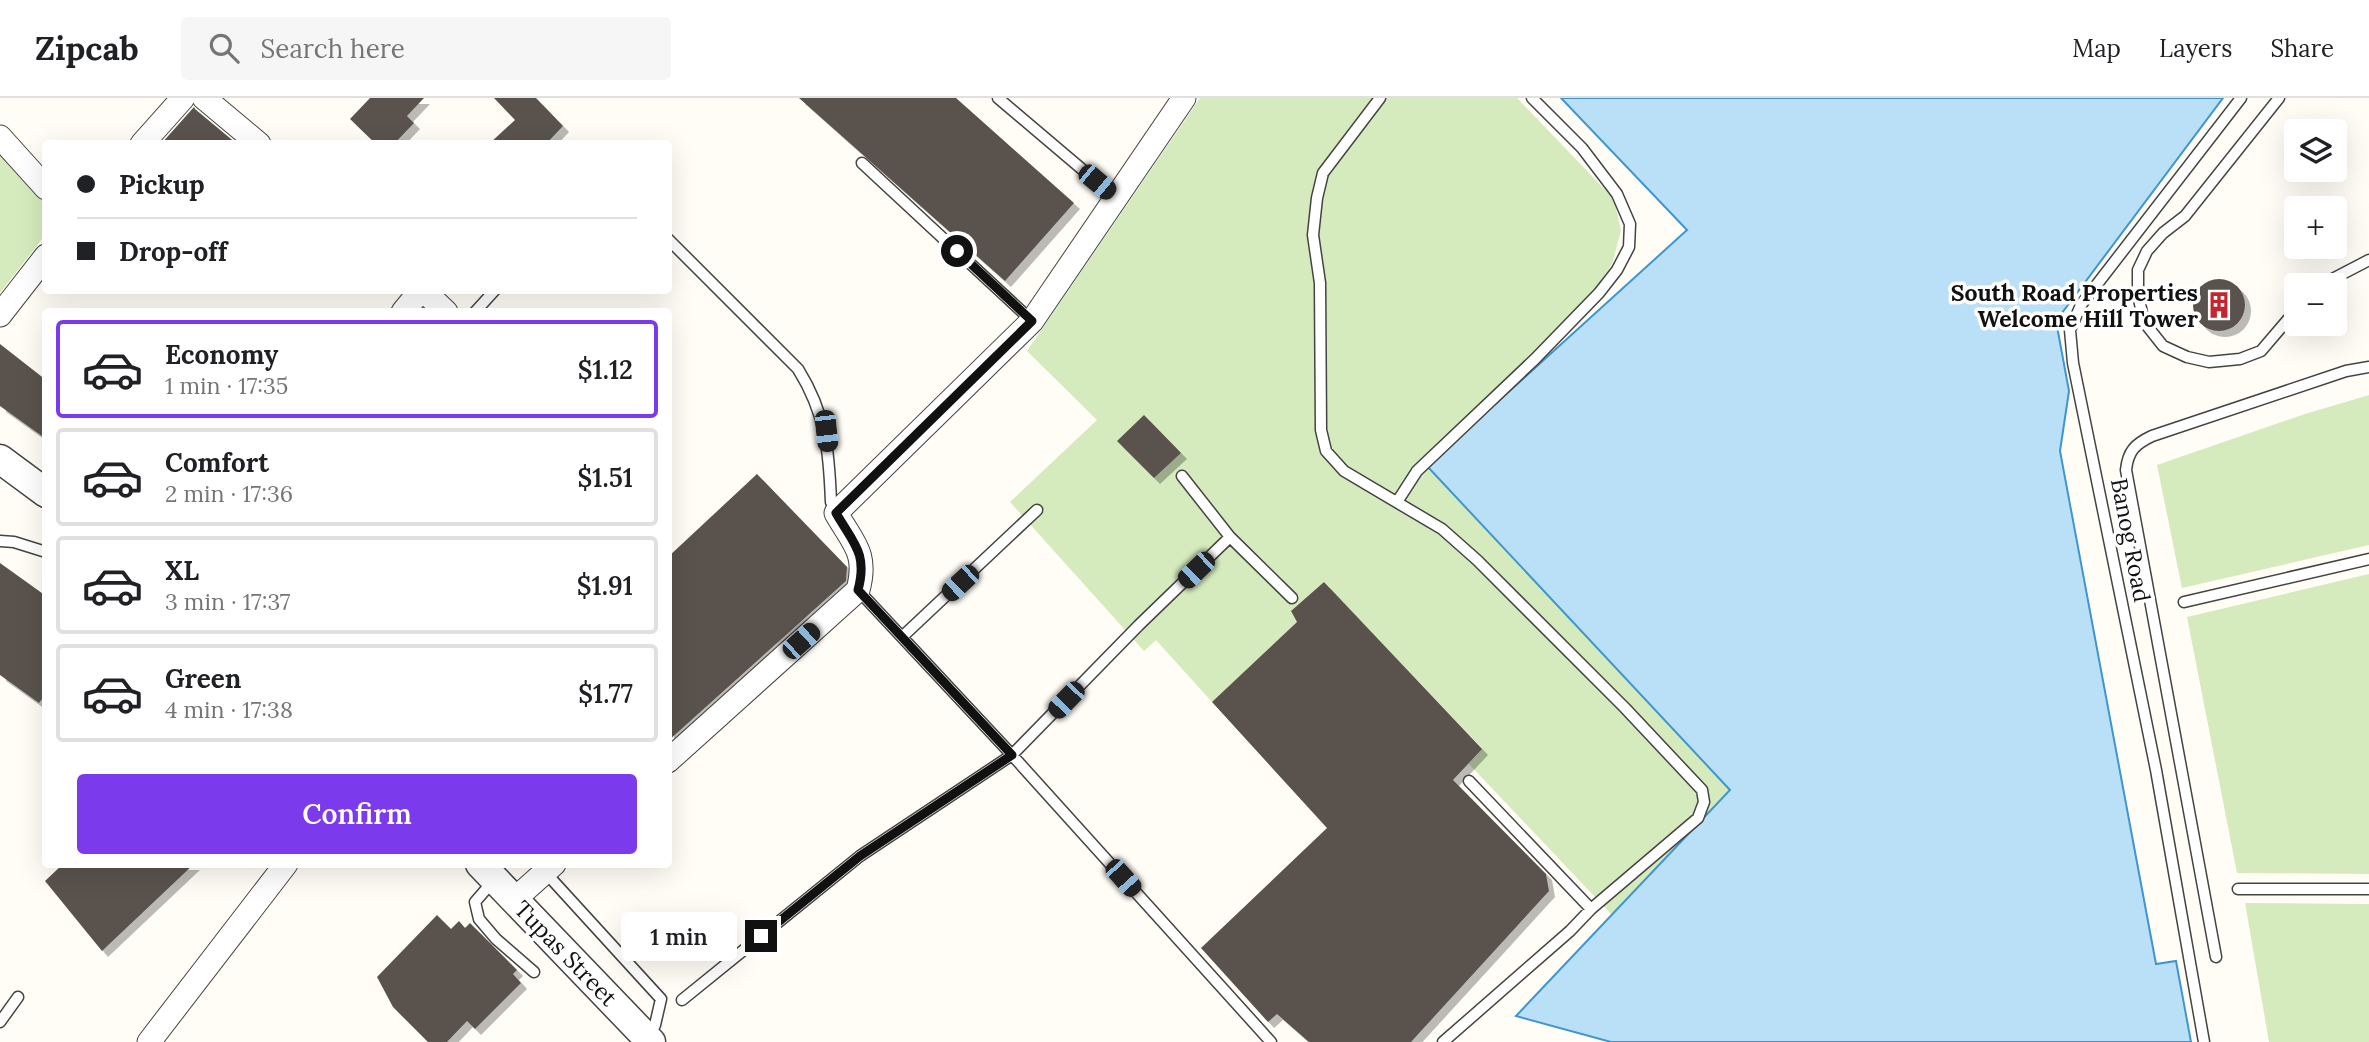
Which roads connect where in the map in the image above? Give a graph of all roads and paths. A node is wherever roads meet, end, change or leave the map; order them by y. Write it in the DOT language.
graph roads {
  1 [pos="183,98"];
  2 [pos="204,98"];
  3 [pos="998,98"];
  4 [pos="1184,98"];
  5 [pos="1380,98"];
  6 [pos="1532,98"];
  7 [pos="2241,98"];
  8 [pos="2279,98"];
  9 [pos="0,137"];
  10 [pos="146,140"];
  11 [pos="254,140"];
  12 [pos="862,163"];
  13 [pos="42,184"];
  14 [pos="1116,198"];
  15 [pos="672,243"];
  16 [pos="2369,260"];
  17 [pos="42,261"];
  18 [pos="2344,273"];
  19 [pos="419,294"];
  20 [pos="426,294"];
  21 [pos="491,294"];
  22 [pos="406,308"];
  23 [pos="442,308"];
  24 [pos="478,308"];
  25 [pos="0,315"];
  26 [pos="1032,321"];
  27 [pos="2284,324"];
  28 [pos="2369,367"];
  29 [pos="0,459"];
  30 [pos="1182,476"];
  31 [pos="42,490"];
  32 [pos="1397,502"];
  33 [pos="1037,510"];
  34 [pos="836,513"];
  35 [pos="1230,537"];
  36 [pos="0,541"];
  37 [pos="42,551"];
  38 [pos="2369,559"];
  39 [pos="858,590"];
  40 [pos="1292,598"];
  41 [pos="2183,602"];
  42 [pos="902,638"];
  43 [pos="1012,755"];
  44 [pos="672,757"];
  45 [pos="1469,781"];
  46 [pos="282,868"];
  47 [pos="549,868"];
  48 [pos="487,872"];
  49 [pos="2238,889"];
  50 [pos="2369,889"];
  51 [pos="515,899"];
  52 [pos="1591,909"];
  53 [pos="2216,957"];
  54 [pos="534,972"];
  55 [pos="18,997"];
  56 [pos="682,1000"];
  57 [pos="0,1022"];
  58 [pos="649,1040"];
  59 [pos="149,1042"];
  60 [pos="1271,1042"];
  61 [pos="1443,1042"];
  62 [pos="2204,1042"];
  1 -- 10 [label="street"];
  2 -- 11 [label="street"];
  3 -- 14 [label="lane"];
  4 -- 14 [label="street"];
  5 -- 32 [label="lane"];
  6 -- 32 [label="lane"];
  7 -- 62 [label="lane, Banog Road"];
  8 -- 27 [label="lane"];
  9 -- 13 [label="street"];
  12 -- 26 [label="lane"];
  14 -- 26 [label="street"];
  15 -- 34 [label="lane"];
  16 -- 18 [label="lane"];
  17 -- 25 [label="street"];
  19 -- 22 [label="street"];
  20 -- 23 [label="street"];
  21 -- 24 [label="lane"];
  26 -- 34 [label="street"];
  28 -- 53 [label="lane"];
  29 -- 31 [label="street"];
  30 -- 35 [label="lane"];
  32 -- 52 [label="lane"];
  33 -- 42 [label="lane"];
  34 -- 39 [label="street"];
  35 -- 40 [label="lane"];
  35 -- 43 [label="lane"];
  36 -- 37 [label="lane"];
  38 -- 41 [label="lane"];
  39 -- 42 [label="lane"];
  39 -- 44 [label="street"];
  42 -- 43 [label="lane"];
  43 -- 56 [label="lane"];
  43 -- 60 [label="lane"];
  45 -- 52 [label="lane"];
  46 -- 59 [label="street"];
  47 -- 51 [label="street"];
  47 -- 58 [label="lane"];
  48 -- 51 [label="street, Tupas Street"];
  48 -- 54 [label="lane"];
  49 -- 50 [label="lane"];
  51 -- 58 [label="street, Tupas Street"];
  52 -- 61 [label="lane"];
  55 -- 57 [label="lane"];
}
